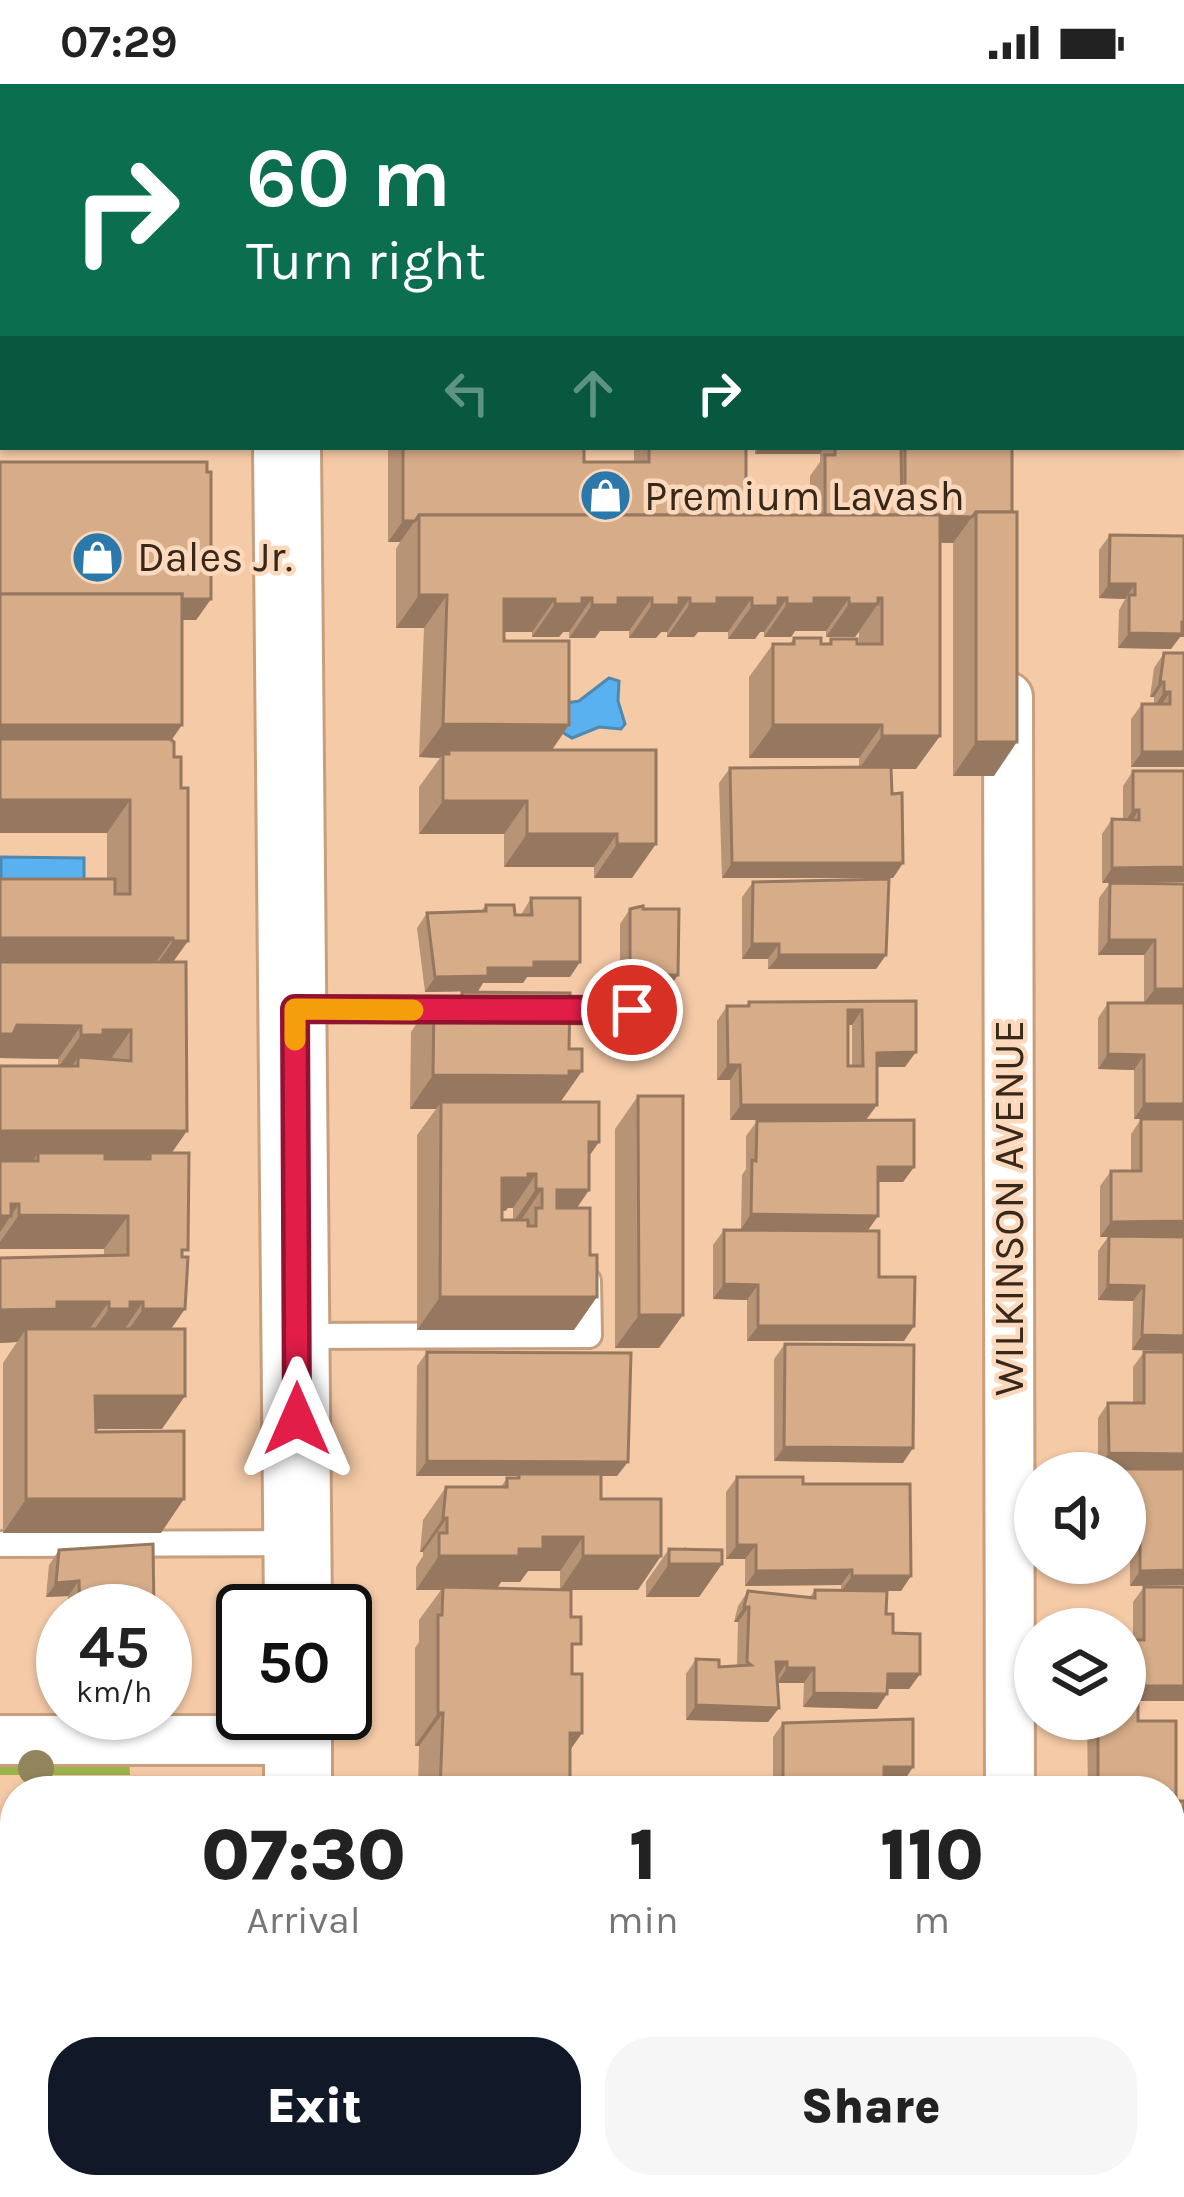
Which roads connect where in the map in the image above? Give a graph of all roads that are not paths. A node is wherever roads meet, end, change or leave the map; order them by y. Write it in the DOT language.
graph roads {
  1 [pos="286,450"];
  2 [pos="1008,697"];
  3 [pos="295,1009"];
  4 [pos="474,1010"];
  5 [pos="519,1010"];
  6 [pos="632,1010"];
  7 [pos="587,1267"];
  8 [pos="297,1336"];
  9 [pos="298,1543"];
  10 [pos="0,1544"];
  11 [pos="298,1584"];
  12 [pos="0,1740"];
  13 [pos="298,1748"];
  14 [pos="1010,1776"];
  1 -- 3 [label="main road"];
  2 -- 14 [label="street, WILKINSON AVENUE"];
  3 -- 4 [label="lane"];
  3 -- 8 [label="main road"];
  5 -- 6 [label="lane"];
  7 -- 8 [label="lane"];
  8 -- 9 [label="main road"];
  9 -- 10 [label="lane"];
  9 -- 11 [label="main road"];
  12 -- 13 [label="street"];
}
